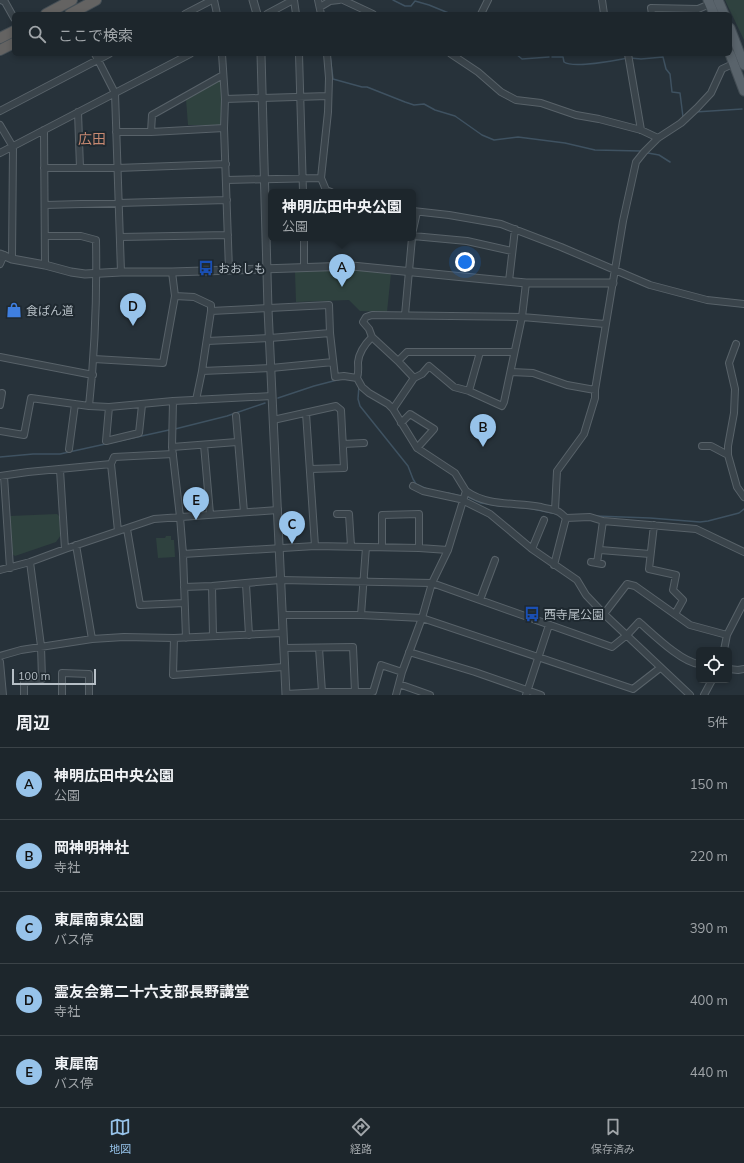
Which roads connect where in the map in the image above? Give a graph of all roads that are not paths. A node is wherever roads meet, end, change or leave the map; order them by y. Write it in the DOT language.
graph roads {
  1 [pos="1,0"];
  2 [pos="72,0"];
  3 [pos="96,0"];
  4 [pos="213,0"];
  5 [pos="253,0"];
  6 [pos="293,0"];
  7 [pos="339,0"];
  8 [pos="343,0"];
  9 [pos="488,0"];
  10 [pos="602,0"];
  11 [pos="666,0"];
  12 [pos="712,1"];
  13 [pos="319,3"];
  14 [pos="666,8"];
  15 [pos="50,12"];
  16 [pos="75,12"];
  17 [pos="189,12"];
  18 [pos="216,12"];
  19 [pos="256,12"];
  20 [pos="271,12"];
  21 [pos="296,12"];
  22 [pos="369,12"];
  23 [pos="482,12"];
  24 [pos="604,12"];
  25 [pos="652,12"];
  26 [pos="714,12"];
  27 [pos="722,12"];
  28 [pos="12,14"];
  29 [pos="12,32"];
  30 [pos="732,35"];
  31 [pos="0,38"];
  32 [pos="12,44"];
  33 [pos="0,50"];
  34 [pos="186,56"];
  35 [pos="222,56"];
  36 [pos="261,56"];
  37 [pos="299,56"];
  38 [pos="327,56"];
  39 [pos="456,56"];
  40 [pos="628,56"];
  41 [pos="732,56"];
  42 [pos="97,57"];
  43 [pos="740,63"];
  44 [pos="224,75"];
  45 [pos="744,92"];
  46 [pos="115,93"];
  47 [pos="328,96"];
  48 [pos="300,97"];
  49 [pos="262,98"];
  50 [pos="225,99"];
  51 [pos="0,111"];
  52 [pos="78,112"];
  53 [pos="0,125"];
  54 [pos="224,128"];
  55 [pos="44,130"];
  56 [pos="641,130"];
  57 [pos="116,132"];
  58 [pos="152,132"];
  59 [pos="658,138"];
  60 [pos="13,147"];
  61 [pos="0,153"];
  62 [pos="226,164"];
  63 [pos="44,168"];
  64 [pos="80,168"];
  65 [pos="117,168"];
  66 [pos="302,178"];
  67 [pos="321,178"];
  68 [pos="264,179"];
  69 [pos="226,180"];
  70 [pos="303,189"];
  71 [pos="326,189"];
  72 [pos="227,200"];
  73 [pos="118,203"];
  74 [pos="45,205"];
  75 [pos="416,212"];
  76 [pos="514,229"];
  77 [pos="228,235"];
  78 [pos="46,236"];
  79 [pos="120,237"];
  80 [pos="416,237"];
  81 [pos="304,241"];
  82 [pos="412,241"];
  83 [pos="512,251"];
  84 [pos="2,254"];
  85 [pos="12,259"];
  86 [pos="0,264"];
  87 [pos="45,265"];
  88 [pos="304,268"];
  89 [pos="267,269"];
  90 [pos="229,270"];
  91 [pos="615,270"];
  92 [pos="120,272"];
  93 [pos="172,272"];
  94 [pos="409,272"];
  95 [pos="97,274"];
  96 [pos="509,281"];
  97 [pos="526,283"];
  98 [pos="613,283"];
  99 [pos="175,296"];
  100 [pos="744,304"];
  101 [pos="268,308"];
  102 [pos="211,311"];
  103 [pos="405,316"];
  104 [pos="522,317"];
  105 [pos="605,324"];
  106 [pos="330,333"];
  107 [pos="372,337"];
  108 [pos="270,338"];
  109 [pos="207,340"];
  110 [pos="736,344"];
  111 [pos="480,352"];
  112 [pos="514,352"];
  113 [pos="0,357"];
  114 [pos="94,359"];
  115 [pos="398,361"];
  116 [pos="333,362"];
  117 [pos="271,368"];
  118 [pos="202,371"];
  119 [pos="511,372"];
  120 [pos="92,375"];
  121 [pos="357,378"];
  122 [pos="414,378"];
  123 [pos="595,390"];
  124 [pos="469,391"];
  125 [pos="2,393"];
  126 [pos="272,396"];
  127 [pos="196,400"];
  128 [pos="173,401"];
  129 [pos="75,404"];
  130 [pos="142,404"];
  131 [pos="0,405"];
  132 [pos="89,406"];
  133 [pos="109,407"];
  134 [pos="393,409"];
  135 [pos="306,413"];
  136 [pos="236,416"];
  137 [pos="273,420"];
  138 [pos="401,423"];
  139 [pos="0,431"];
  140 [pos="237,442"];
  141 [pos="364,443"];
  142 [pos="343,444"];
  143 [pos="204,445"];
  144 [pos="702,446"];
  145 [pos="172,447"];
  146 [pos="417,448"];
  147 [pos="68,449"];
  148 [pos="173,454"];
  149 [pos="728,456"];
  150 [pos="111,464"];
  151 [pos="310,469"];
  152 [pos="60,470"];
  153 [pos="2,476"];
  154 [pos="413,486"];
  155 [pos="466,491"];
  156 [pos="744,498"];
  157 [pos="463,501"];
  158 [pos="278,510"];
  159 [pos="555,510"];
  160 [pos="244,512"];
  161 [pos="210,514"];
  162 [pos="337,514"];
  163 [pos="180,517"];
  164 [pos="566,518"];
  165 [pos="544,520"];
  166 [pos="603,521"];
  167 [pos="654,525"];
  168 [pos="126,529"];
  169 [pos="118,531"];
  170 [pos="76,545"];
  171 [pos="315,546"];
  172 [pos="351,546"];
  173 [pos="366,547"];
  174 [pos="382,547"];
  175 [pos="279,548"];
  176 [pos="419,548"];
  177 [pos="65,549"];
  178 [pos="532,549"];
  179 [pos="448,550"];
  180 [pos="600,550"];
  181 [pos="744,552"];
  182 [pos="183,554"];
  183 [pos="650,554"];
  184 [pos="495,560"];
  185 [pos="30,562"];
  186 [pos="597,563"];
  187 [pos="554,565"];
  188 [pos="10,568"];
  189 [pos="0,570"];
  190 [pos="280,580"];
  191 [pos="364,581"];
  192 [pos="432,583"];
  193 [pos="246,584"];
  194 [pos="212,586"];
  195 [pos="184,587"];
  196 [pos="480,600"];
  197 [pos="744,602"];
  198 [pos="184,603"];
  199 [pos="604,614"];
  200 [pos="675,614"];
  201 [pos="282,615"];
  202 [pos="361,615"];
  203 [pos="422,618"];
  204 [pos="549,625"];
  205 [pos="283,633"];
  206 [pos="249,635"];
  207 [pos="626,635"];
  208 [pos="727,635"];
  209 [pos="213,636"];
  210 [pos="174,638"];
  211 [pos="186,638"];
  212 [pos="92,639"];
  213 [pos="41,646"];
  214 [pos="725,647"];
  215 [pos="284,648"];
  216 [pos="319,648"];
  217 [pos="409,652"];
  218 [pos="0,656"];
  219 [pos="538,657"];
  220 [pos="0,662"];
  221 [pos="696,664"];
  222 [pos="284,667"];
  223 [pos="660,668"];
  224 [pos="732,669"];
  225 [pos="744,669"];
  226 [pos="402,672"];
  227 [pos="710,683"];
  228 [pos="398,684"];
  229 [pos="322,692"];
  230 [pos="355,692"];
  231 [pos="527,693"];
  232 [pos="686,694"];
  233 [pos="3,695"];
  234 [pos="24,695"];
  235 [pos="62,695"];
  236 [pos="89,695"];
  237 [pos="286,695"];
  238 [pos="396,695"];
  239 [pos="430,695"];
  240 [pos="541,695"];
  241 [pos="704,695"];
  1 -- 28 [label="street"];
  2 -- 15 [label="highway"];
  3 -- 16 [label="highway"];
  4 -- 17 [label="street"];
  4 -- 18 [label="street"];
  5 -- 19 [label="street"];
  6 -- 20 [label="street"];
  6 -- 21 [label="street"];
  7 -- 13 [label="street"];
  8 -- 22 [label="street"];
  9 -- 23 [label="street"];
  10 -- 24 [label="street"];
  11 -- 14 [label="street"];
  12 -- 14 [label="street"];
  12 -- 26 [label="main road"];
  12 -- 27 [label="main road"];
  14 -- 25 [label="street"];
  29 -- 31 [label="highway"];
  30 -- 43 [label="main road"];
  32 -- 33 [label="highway"];
  34 -- 46 [label="street"];
  35 -- 44 [label="street"];
  36 -- 49 [label="street"];
  37 -- 48 [label="street"];
  38 -- 47 [label="street"];
  39 -- 56 [label="street"];
  40 -- 56 [label="street"];
  41 -- 43 [label="main road"];
  42 -- 46 [label="street"];
  42 -- 51 [label="street"];
  43 -- 45 [label="main road"];
  43 -- 59 [label="street"];
  44 -- 50 [label="street"];
  44 -- 58 [label="street"];
  46 -- 52 [label="street"];
  46 -- 57 [label="street"];
  47 -- 48 [label="street"];
  47 -- 67 [label="street"];
  48 -- 49 [label="street"];
  48 -- 66 [label="street"];
  49 -- 50 [label="street"];
  49 -- 68 [label="street"];
  50 -- 54 [label="street"];
  52 -- 55 [label="street"];
  52 -- 64 [label="street"];
  53 -- 60 [label="street"];
  54 -- 58 [label="street"];
  54 -- 62 [label="street"];
  55 -- 60 [label="street"];
  55 -- 63 [label="street"];
  56 -- 59 [label="street"];
  57 -- 58 [label="street"];
  57 -- 65 [label="street"];
  59 -- 91 [label="street"];
  60 -- 61 [label="street"];
  60 -- 85 [label="street"];
  62 -- 65 [label="street"];
  62 -- 69 [label="street"];
  63 -- 64 [label="street"];
  63 -- 74 [label="street"];
  64 -- 65 [label="street"];
  65 -- 73 [label="street"];
  66 -- 67 [label="street"];
  66 -- 68 [label="street"];
  66 -- 70 [label="street"];
  67 -- 71 [label="street"];
  68 -- 69 [label="street"];
  68 -- 89 [label="street"];
  69 -- 72 [label="street"];
  72 -- 73 [label="street"];
  72 -- 77 [label="street"];
  73 -- 74 [label="street"];
  73 -- 79 [label="street"];
  74 -- 78 [label="street"];
  75 -- 76 [label="street"];
  76 -- 83 [label="street"];
  76 -- 91 [label="street"];
  77 -- 79 [label="street"];
  77 -- 90 [label="street"];
  78 -- 87 [label="street"];
  78 -- 95 [label="street"];
  79 -- 92 [label="street"];
  80 -- 83 [label="street"];
  81 -- 88 [label="street"];
  82 -- 94 [label="street"];
  83 -- 96 [label="street"];
  84 -- 85 [label="street"];
  84 -- 86 [label="street"];
  85 -- 87 [label="street"];
  87 -- 95 [label="street"];
  88 -- 89 [label="street"];
  88 -- 94 [label="street"];
  89 -- 90 [label="street"];
  89 -- 101 [label="street"];
  90 -- 93 [label="street"];
  91 -- 98 [label="street"];
  91 -- 100 [label="street"];
  92 -- 93 [label="street"];
  92 -- 95 [label="street"];
  93 -- 99 [label="street"];
  94 -- 96 [label="street"];
  94 -- 103 [label="street"];
  95 -- 114 [label="street"];
  96 -- 97 [label="street"];
  97 -- 98 [label="street"];
  97 -- 104 [label="street"];
  98 -- 105 [label="street"];
  99 -- 102 [label="street"];
  99 -- 114 [label="street"];
  101 -- 102 [label="street"];
  101 -- 106 [label="street"];
  101 -- 108 [label="street"];
  102 -- 109 [label="street"];
  103 -- 104 [label="street"];
  103 -- 107 [label="street"];
  104 -- 105 [label="street"];
  104 -- 112 [label="street"];
  105 -- 123 [label="street"];
  106 -- 108 [label="street"];
  106 -- 116 [label="street"];
  107 -- 115 [label="street"];
  107 -- 121 [label="street"];
  108 -- 109 [label="street"];
  108 -- 117 [label="street"];
  109 -- 118 [label="street"];
  110 -- 149 [label="street"];
  111 -- 112 [label="street"];
  111 -- 115 [label="street"];
  111 -- 124 [label="street"];
  112 -- 119 [label="street"];
  113 -- 120 [label="street"];
  114 -- 120 [label="street"];
  115 -- 122 [label="street"];
  116 -- 117 [label="street"];
  116 -- 121 [label="street"];
  117 -- 118 [label="street"];
  117 -- 126 [label="street"];
  118 -- 127 [label="street"];
  119 -- 123 [label="street"];
  119 -- 124 [label="street"];
  120 -- 132 [label="street"];
  121 -- 134 [label="street"];
  122 -- 124 [label="street"];
  122 -- 134 [label="street"];
  123 -- 159 [label="street"];
  125 -- 131 [label="street"];
  126 -- 127 [label="street"];
  126 -- 137 [label="street"];
  127 -- 128 [label="street"];
  128 -- 130 [label="street"];
  128 -- 145 [label="street"];
  129 -- 132 [label="street"];
  129 -- 139 [label="street"];
  129 -- 147 [label="street"];
  130 -- 133 [label="street"];
  130 -- 133 [label="street"];
  132 -- 133 [label="street"];
  134 -- 138 [label="street"];
  135 -- 137 [label="street"];
  135 -- 142 [label="street"];
  135 -- 151 [label="street"];
  136 -- 140 [label="street"];
  137 -- 158 [label="street"];
  138 -- 146 [label="street"];
  138 -- 146 [label="street"];
  140 -- 143 [label="street"];
  140 -- 160 [label="street"];
  141 -- 142 [label="street"];
  142 -- 151 [label="street"];
  143 -- 145 [label="street"];
  143 -- 161 [label="street"];
  144 -- 149 [label="street"];
  145 -- 148 [label="street"];
  146 -- 155 [label="street"];
  148 -- 150 [label="street"];
  148 -- 163 [label="street"];
  149 -- 156 [label="street"];
  150 -- 152 [label="street"];
  150 -- 169 [label="street"];
  151 -- 171 [label="street"];
  152 -- 153 [label="street"];
  152 -- 177 [label="street"];
  153 -- 188 [label="street"];
  154 -- 157 [label="street"];
  155 -- 157 [label="street"];
  155 -- 159 [label="street"];
  157 -- 178 [label="street"];
  157 -- 179 [label="street"];
  158 -- 160 [label="street"];
  158 -- 175 [label="street"];
  159 -- 164 [label="street"];
  160 -- 161 [label="street"];
  161 -- 163 [label="street"];
  162 -- 172 [label="street"];
  163 -- 168 [label="street"];
  163 -- 182 [label="street"];
  164 -- 166 [label="street"];
  164 -- 187 [label="street"];
  165 -- 178 [label="street"];
  166 -- 167 [label="street"];
  166 -- 180 [label="street"];
  167 -- 181 [label="street"];
  167 -- 183 [label="street"];
  168 -- 169 [label="street"];
  168 -- 198 [label="street"];
  169 -- 170 [label="street"];
  170 -- 177 [label="street"];
  170 -- 212 [label="street"];
  171 -- 172 [label="street"];
  171 -- 175 [label="street"];
  172 -- 173 [label="street"];
  173 -- 174 [label="street"];
  173 -- 191 [label="street"];
  174 -- 176 [label="street"];
  174 -- 176 [label="street"];
  175 -- 182 [label="street"];
  175 -- 190 [label="street"];
  176 -- 179 [label="street"];
  177 -- 185 [label="street"];
  178 -- 187 [label="street"];
  179 -- 192 [label="street"];
  180 -- 183 [label="street"];
  180 -- 186 [label="street"];
  182 -- 195 [label="street"];
  183 -- 200 [label="street"];
  184 -- 196 [label="street"];
  185 -- 188 [label="street"];
  185 -- 213 [label="street"];
  187 -- 199 [label="street"];
  188 -- 189 [label="street"];
  190 -- 191 [label="street"];
  190 -- 193 [label="street"];
  190 -- 201 [label="street"];
  191 -- 192 [label="street"];
  191 -- 202 [label="street"];
  192 -- 196 [label="street"];
  192 -- 203 [label="street"];
  193 -- 194 [label="street"];
  193 -- 206 [label="street"];
  194 -- 195 [label="street"];
  194 -- 209 [label="street"];
  195 -- 198 [label="street"];
  196 -- 204 [label="street"];
  197 -- 208 [label="street"];
  198 -- 211 [label="street"];
  199 -- 200 [label="street"];
  199 -- 207 [label="street"];
  200 -- 208 [label="street"];
  201 -- 202 [label="street"];
  201 -- 205 [label="street"];
  202 -- 203 [label="street"];
  203 -- 217 [label="street"];
  203 -- 219 [label="street"];
  204 -- 207 [label="street"];
  204 -- 219 [label="street"];
  205 -- 206 [label="street"];
  205 -- 215 [label="street"];
  206 -- 209 [label="street"];
  207 -- 221 [label="street"];
  207 -- 223 [label="street"];
  208 -- 214 [label="street"];
  209 -- 211 [label="street"];
  210 -- 211 [label="street"];
  210 -- 212 [label="street"];
  210 -- 222 [label="street"];
  212 -- 213 [label="street"];
  213 -- 218 [label="street"];
  213 -- 234 [label="street"];
  215 -- 216 [label="street"];
  215 -- 222 [label="street"];
  216 -- 229 [label="street"];
  216 -- 230 [label="street"];
  217 -- 226 [label="street"];
  217 -- 231 [label="street"];
  219 -- 223 [label="street"];
  219 -- 231 [label="street"];
  220 -- 233 [label="street"];
  222 -- 237 [label="street"];
  223 -- 232 [label="street"];
  224 -- 225 [label="street"];
  226 -- 228 [label="street"];
  226 -- 230 [label="street"];
  227 -- 241 [label="street"];
  228 -- 238 [label="street"];
  228 -- 239 [label="street"];
  229 -- 230 [label="street"];
  229 -- 237 [label="street"];
  231 -- 240 [label="street"];
  235 -- 236 [label="street"];
}
